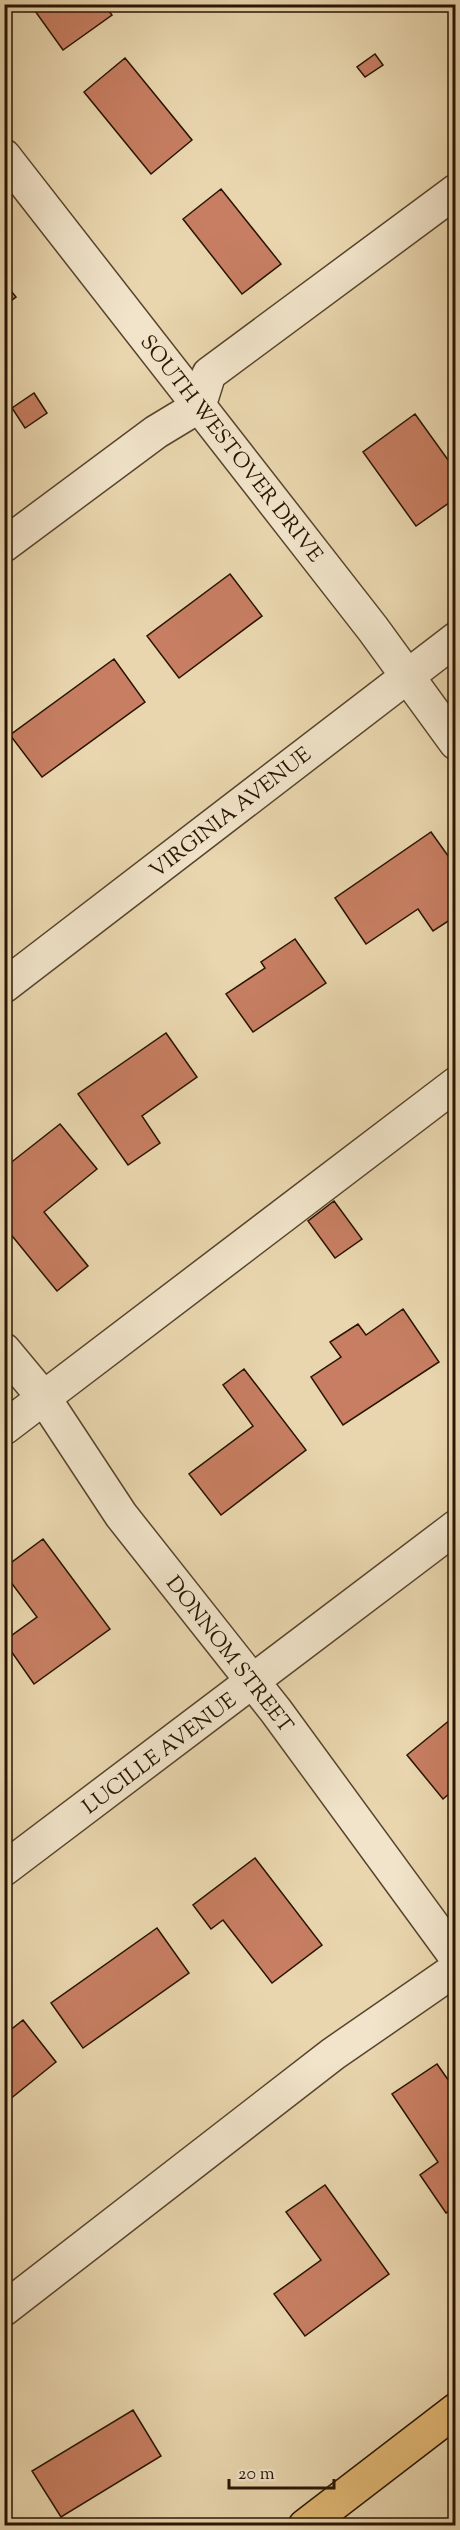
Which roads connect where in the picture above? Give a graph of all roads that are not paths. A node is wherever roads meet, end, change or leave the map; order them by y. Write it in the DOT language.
graph roads {
  1 [pos="4,156"];
  2 [pos="456,191"];
  3 [pos="199,406"];
  4 [pos="4,545"];
  5 [pos="456,639"];
  6 [pos="407,677"];
  7 [pos="456,743"];
  8 [pos="4,986"];
  9 [pos="456,1084"];
  10 [pos="4,1350"];
  11 [pos="44,1398"];
  12 [pos="4,1428"];
  13 [pos="456,1527"];
  14 [pos="253,1682"];
  15 [pos="4,1869"];
  16 [pos="456,1957"];
  17 [pos="456,1969"];
  18 [pos="4,2309"];
  19 [pos="456,2410"];
  20 [pos="305,2526"];
  1 -- 3 [label="street, SOUTH WESTOVER DRIVE"];
  2 -- 3 [label="street"];
  3 -- 4 [label="street"];
  3 -- 6 [label="street, SOUTH WESTOVER DRIVE"];
  5 -- 6 [label="street, VIRGINIA AVENUE"];
  6 -- 7 [label="street, SOUTH WESTOVER DRIVE"];
  6 -- 8 [label="street, VIRGINIA AVENUE"];
  9 -- 11 [label="street"];
  10 -- 11 [label="street, DONNOM STREET"];
  11 -- 12 [label="street"];
  11 -- 14 [label="street, DONNOM STREET"];
  13 -- 14 [label="street, LUCILLE AVENUE"];
  14 -- 15 [label="street, LUCILLE AVENUE"];
  14 -- 16 [label="street, DONNOM STREET"];
  17 -- 18 [label="street"];
  19 -- 20 [label="main road"];
}
